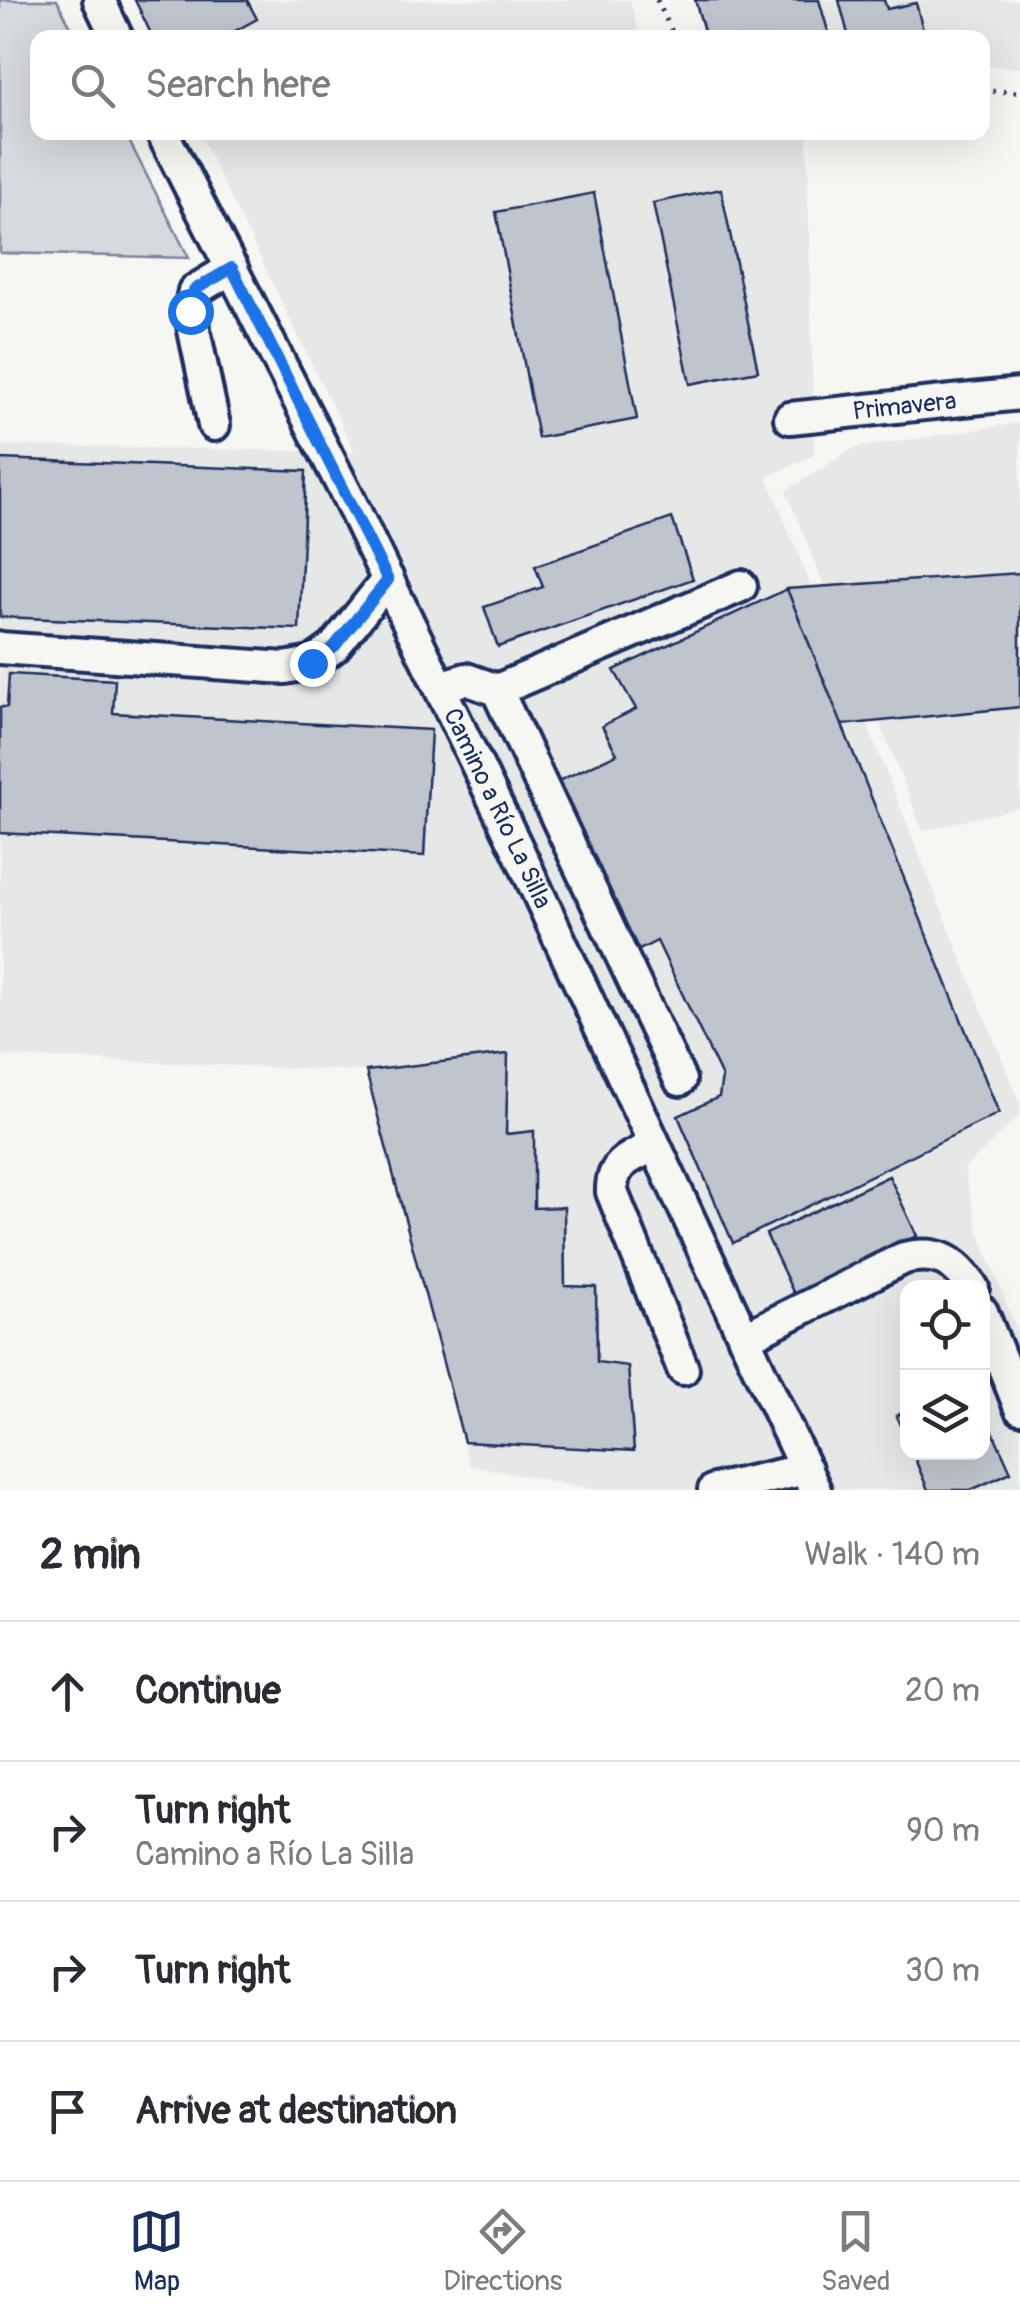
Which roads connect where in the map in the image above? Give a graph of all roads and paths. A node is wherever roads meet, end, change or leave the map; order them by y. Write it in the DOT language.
graph roads {
  1 [pos="99,0"];
  2 [pos="658,0"];
  3 [pos="113,30"];
  4 [pos="671,30"];
  5 [pos="990,90"];
  6 [pos="1020,92"];
  7 [pos="166,140"];
  8 [pos="232,268"];
  9 [pos="1020,394"];
  10 [pos="790,418"];
  11 [pos="214,425"];
  12 [pos="388,580"];
  13 [pos="741,586"];
  14 [pos="0,648"];
  15 [pos="440,687"];
  16 [pos="497,690"];
  17 [pos="680,1080"];
  18 [pos="654,1146"];
  19 [pos="968,1280"];
  20 [pos="990,1332"];
  21 [pos="744,1338"];
  22 [pos="683,1369"];
  23 [pos="1020,1408"];
  24 [pos="810,1480"];
  25 [pos="714,1490"];
  1 -- 3 [label="lane"];
  2 -- 4 [label="path"];
  5 -- 6 [label="path"];
  7 -- 8 [label="lane, Camino a Río La Silla"];
  8 -- 11 [label="lane"];
  8 -- 12 [label="lane, Camino a Río La Silla"];
  9 -- 10 [label="lane, Primavera"];
  12 -- 14 [label="lane"];
  12 -- 15 [label="lane, Camino a Río La Silla"];
  13 -- 16 [label="lane"];
  15 -- 16 [label="lane"];
  15 -- 18 [label="lane, Camino a Río La Silla"];
  16 -- 17 [label="lane"];
  18 -- 21 [label="lane, Camino a Río La Silla"];
  18 -- 22 [label="lane"];
  19 -- 21 [label="lane"];
  20 -- 23 [label="lane"];
  21 -- 24 [label="lane, Camino a Río La Silla"];
  24 -- 25 [label="lane"];
}
